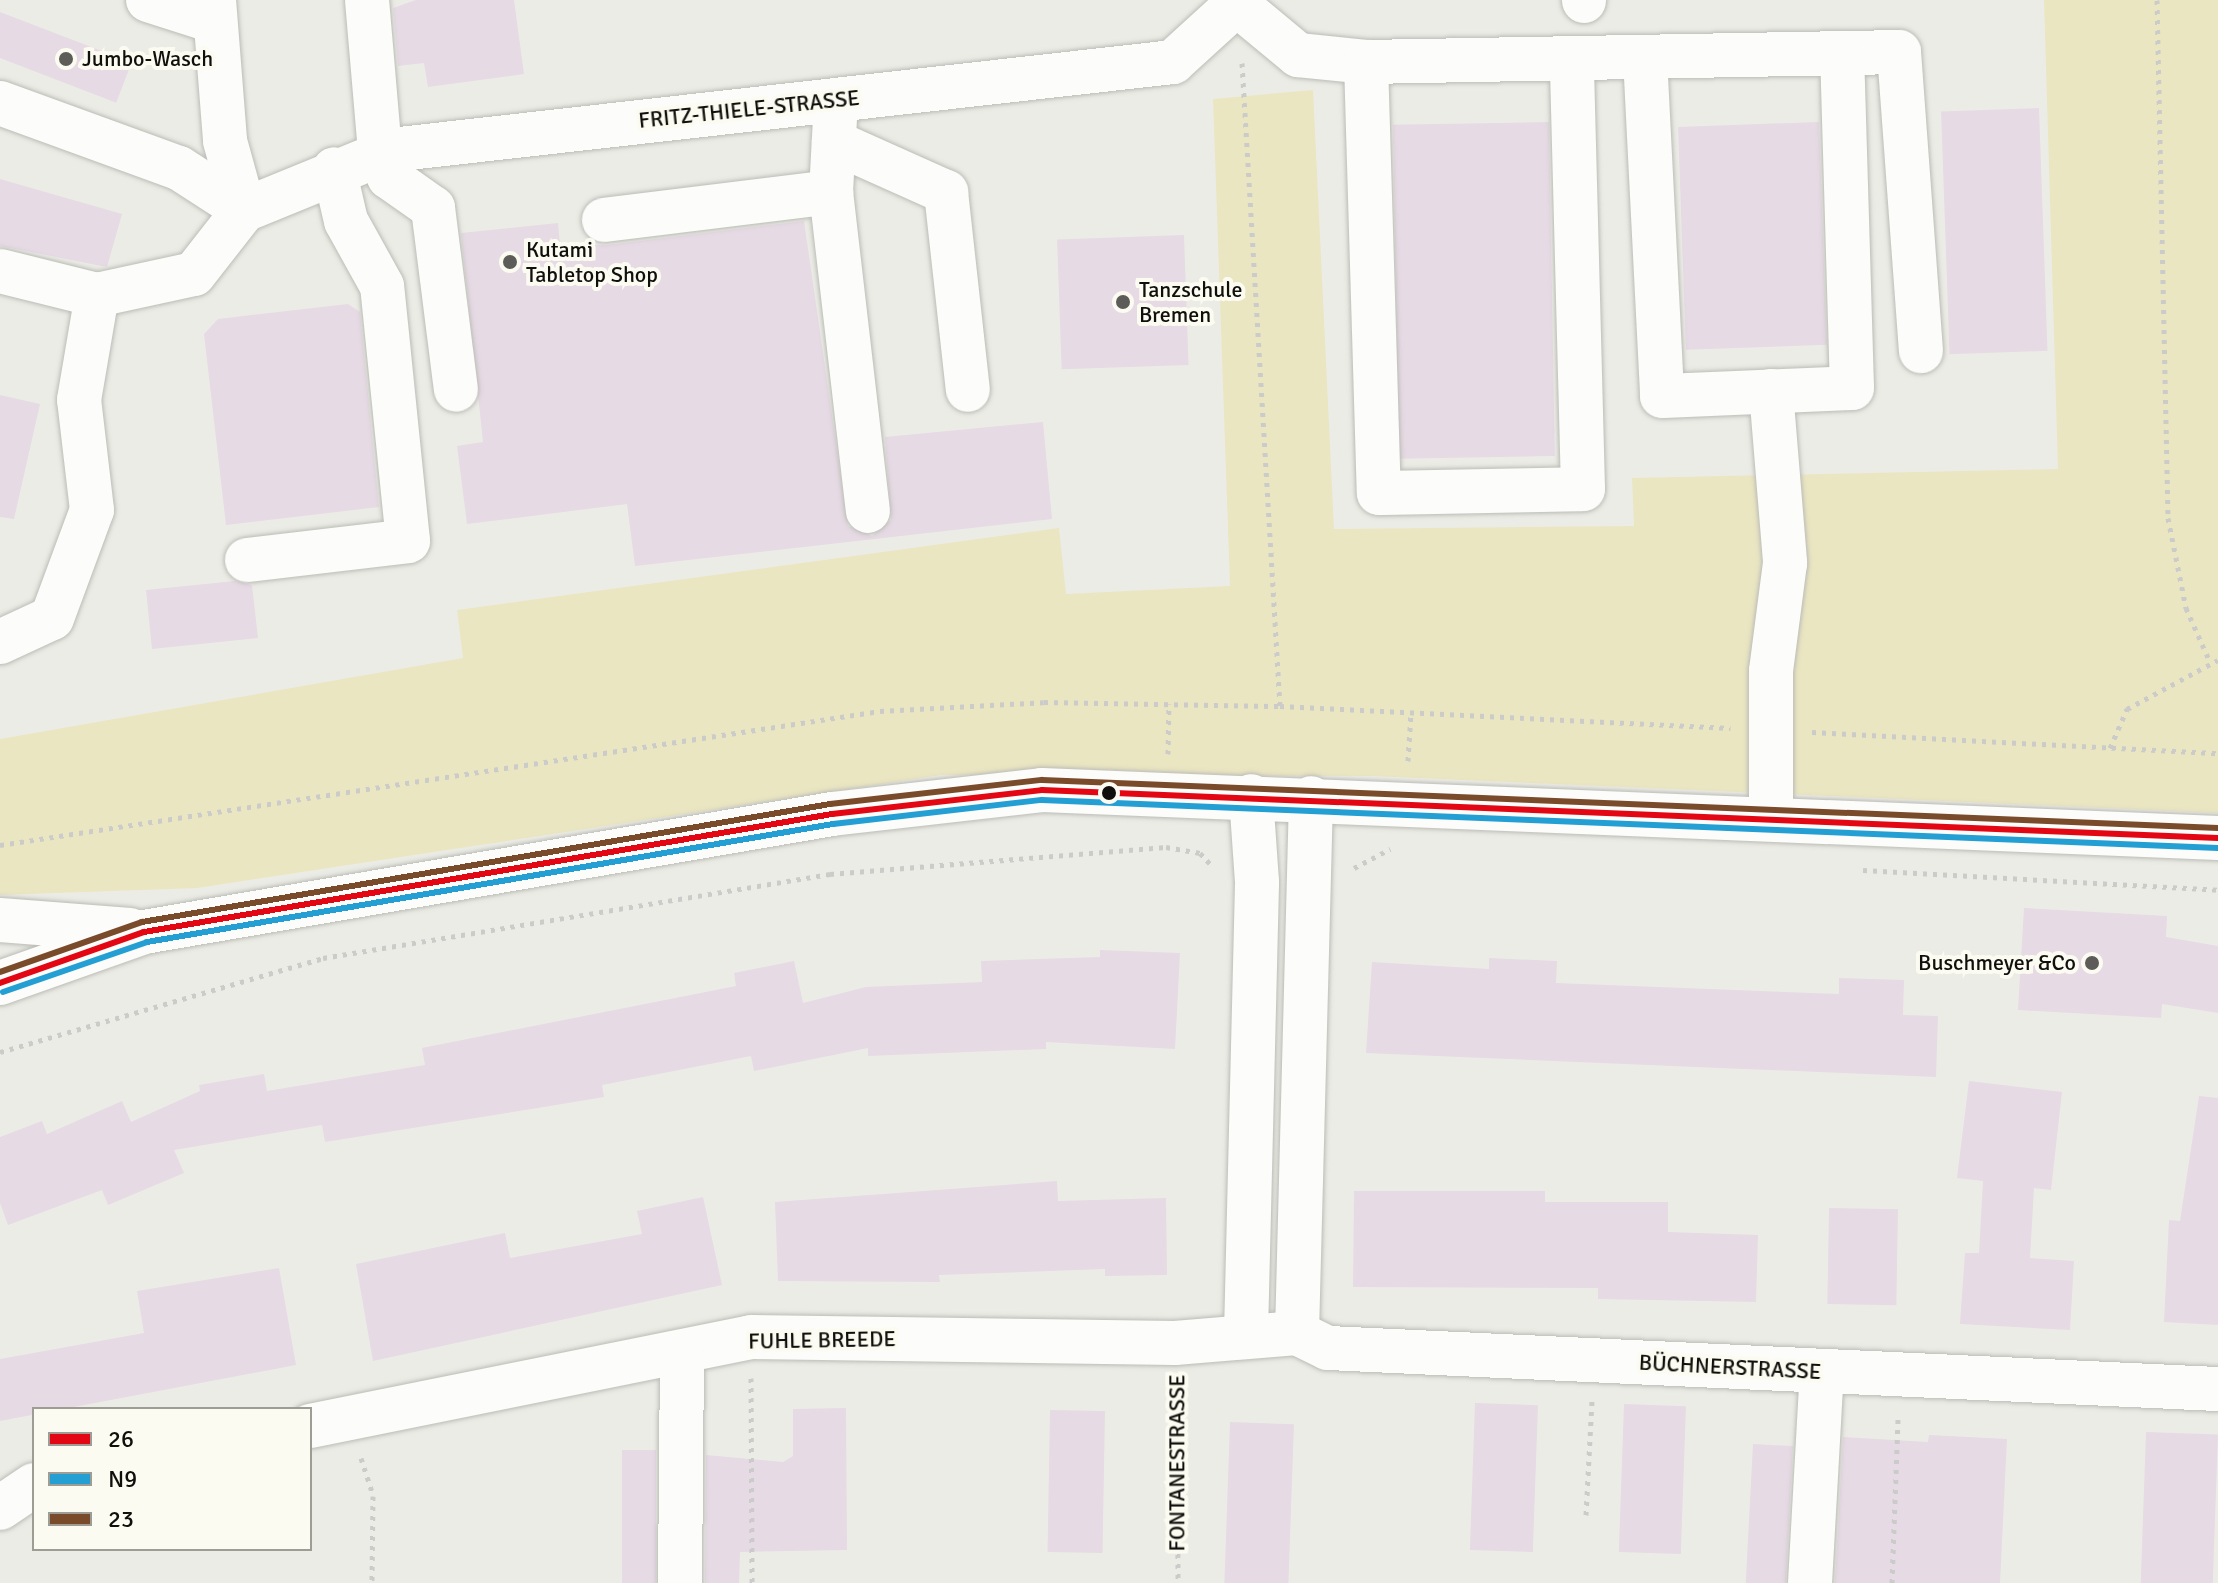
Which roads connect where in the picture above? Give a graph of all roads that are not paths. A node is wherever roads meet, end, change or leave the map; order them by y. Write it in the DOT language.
graph roads {
  1 [pos="148,0"];
  2 [pos="367,0"];
  3 [pos="1240,3"];
  4 [pos="214,10"];
  5 [pos="1842,53"];
  6 [pos="1645,57"];
  7 [pos="1572,59"];
  8 [pos="1366,62"];
  9 [pos="0,103"];
  10 [pos="835,121"];
  11 [pos="380,152"];
  12 [pos="334,169"];
  13 [pos="831,192"];
  14 [pos="244,210"];
  15 [pos="604,220"];
  16 [pos="0,271"];
  17 [pos="97,295"];
  18 [pos="1921,351"];
  19 [pos="456,390"];
  20 [pos="968,390"];
  21 [pos="1771,391"];
  22 [pos="868,511"];
  23 [pos="247,560"];
  24 [pos="0,642"];
  25 [pos="1251,796"];
  26 [pos="1311,798"];
  27 [pos="1771,818"];
  28 [pos="2218,838"];
  29 [pos="0,920"];
  30 [pos="144,932"];
  31 [pos="0,983"];
  32 [pos="1297,1333"];
  33 [pos="1246,1334"];
  34 [pos="682,1356"];
  35 [pos="1822,1371"];
  36 [pos="2218,1389"];
  37 [pos="329,1422"];
  38 [pos="32,1486"];
  39 [pos="0,1508"];
  40 [pos="680,1583"];
  41 [pos="1810,1583"];
  1 -- 4 [label="street"];
  2 -- 11 [label="street"];
  3 -- 8 [label="street"];
  3 -- 10 [label="street, FRITZ-THIELE-STRASSE"];
  4 -- 14 [label="street"];
  5 -- 6 [label="street"];
  5 -- 18 [label="street"];
  5 -- 21 [label="street"];
  6 -- 7 [label="street"];
  6 -- 21 [label="street"];
  7 -- 8 [label="street"];
  7 -- 8 [label="street"];
  9 -- 14 [label="street"];
  10 -- 11 [label="street, FRITZ-THIELE-STRASSE"];
  10 -- 13 [label="street"];
  10 -- 20 [label="street"];
  11 -- 12 [label="street, FRITZ-THIELE-STRASSE"];
  11 -- 19 [label="street"];
  12 -- 14 [label="street, FRITZ-THIELE-STRASSE"];
  12 -- 23 [label="street"];
  13 -- 15 [label="street"];
  13 -- 22 [label="street"];
  14 -- 17 [label="street"];
  16 -- 17 [label="street"];
  17 -- 24 [label="street"];
  21 -- 27 [label="street"];
  25 -- 26 [label="street"];
  25 -- 30 [label="street"];
  25 -- 33 [label="street"];
  26 -- 27 [label="street"];
  26 -- 32 [label="street"];
  27 -- 28 [label="street"];
  29 -- 30 [label="street"];
  30 -- 31 [label="street"];
  32 -- 33 [label="street, BÜCHNERSTRASSE"];
  32 -- 35 [label="street, BÜCHNERSTRASSE"];
  33 -- 34 [label="street, FUHLE BREEDE"];
  34 -- 37 [label="street, FUHLE BREEDE"];
  34 -- 40 [label="street"];
  35 -- 36 [label="street, BÜCHNERSTRASSE"];
  35 -- 41 [label="street"];
  38 -- 39 [label="street"];
}
